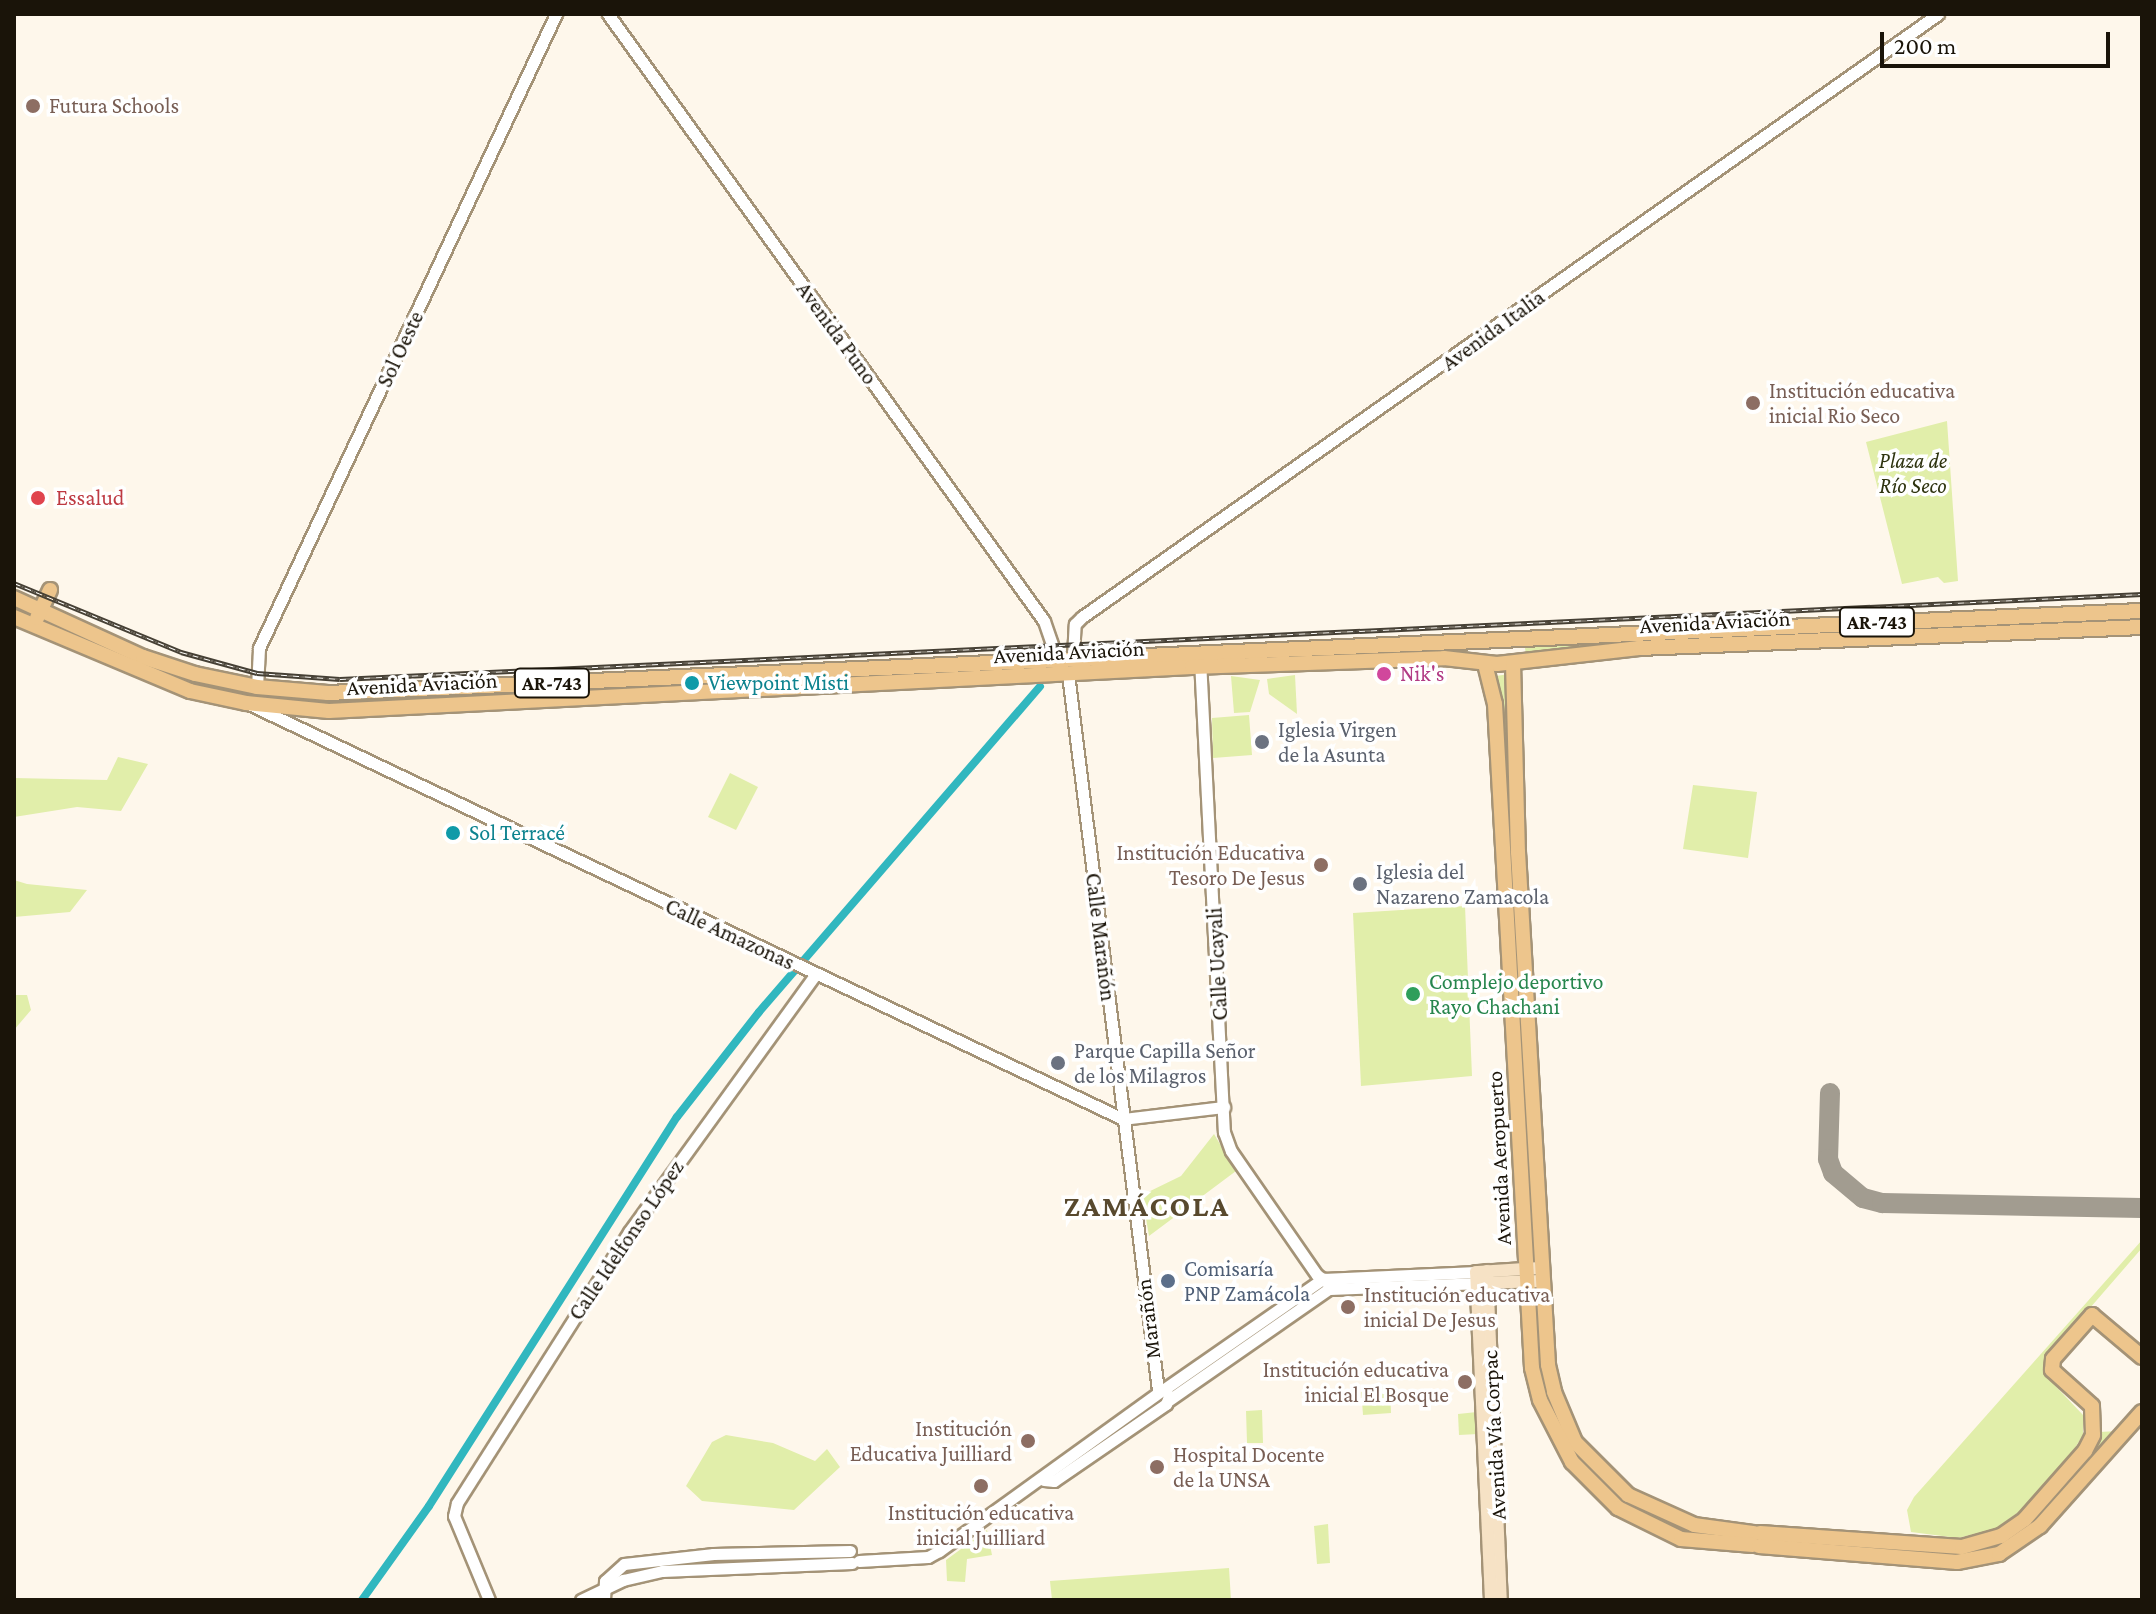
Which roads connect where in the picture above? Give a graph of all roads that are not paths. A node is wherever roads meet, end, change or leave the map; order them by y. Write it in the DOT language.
graph roads {
  1 [pos="556,14"];
  2 [pos="608,14"];
  3 [pos="1938,14"];
  4 [pos="50,590"];
  5 [pos="14,598"];
  6 [pos="40,611"];
  7 [pos="2142,611"];
  8 [pos="14,617"];
  9 [pos="33,626"];
  10 [pos="2142,627"];
  11 [pos="1509,637"];
  12 [pos="1489,638"];
  13 [pos="1200,651"];
  14 [pos="1554,655"];
  15 [pos="1073,657"];
  16 [pos="1057,658"];
  17 [pos="1459,659"];
  18 [pos="1513,663"];
  19 [pos="1485,664"];
  20 [pos="1201,667"];
  21 [pos="1068,674"];
  22 [pos="257,687"];
  23 [pos="435,689"];
  24 [pos="1515,692"];
  25 [pos="246,703"];
  26 [pos="1495,704"];
  27 [pos="436,705"];
  28 [pos="1510,845"];
  29 [pos="812,972"];
  30 [pos="1224,1107"];
  31 [pos="1123,1119"];
  32 [pos="1141,1248"];
  33 [pos="1535,1275"];
  34 [pos="1481,1277"];
  35 [pos="1323,1279"];
  36 [pos="1335,1288"];
  37 [pos="2142,1357"];
  38 [pos="1160,1399"];
  39 [pos="2142,1412"];
  40 [pos="1756,1539"];
  41 [pos="856,1558"];
  42 [pos="624,1564"];
  43 [pos="609,1590"];
  44 [pos="584,1598"];
  45 [pos="489,1600"];
  46 [pos="614,1600"];
  47 [pos="1491,1600"];
  48 [pos="1501,1600"];
  1 -- 22 [label="street, Sol Oeste"];
  2 -- 16 [label="street, Avenida Puno"];
  3 -- 15 [label="street, Avenida Italia"];
  4 -- 6 [label="main road"];
  5 -- 6 [label="main road, Avenida Aviación / AR-743"];
  6 -- 9 [label="main road"];
  6 -- 22 [label="main road, Avenida Aviación / AR-743"];
  7 -- 11 [label="main road, Avenida Aviación / AR-743"];
  8 -- 9 [label="main road, Avenida Aviación / AR-743"];
  9 -- 25 [label="main road, Avenida Aviación / AR-743"];
  10 -- 14 [label="main road, Avenida Aviación / AR-743"];
  11 -- 12 [label="main road, Avenida Aviación / AR-743"];
  11 -- 18 [label="main road, Avenida Aeropuerto"];
  12 -- 13 [label="main road, Avenida Aviación / AR-743"];
  12 -- 19 [label="main road, Avenida Aeropuerto"];
  13 -- 15 [label="main road, Avenida Aviación / AR-743"];
  13 -- 20 [label="street, Calle Ucayali"];
  14 -- 18 [label="main road, Avenida Aviación / AR-743"];
  14 -- 24 [label="main road"];
  15 -- 16 [label="main road, Avenida Aviación / AR-743"];
  16 -- 23 [label="main road, Avenida Aviación / AR-743"];
  17 -- 19 [label="main road, Avenida Aviación / AR-743"];
  17 -- 20 [label="main road, Avenida Aviación / AR-743"];
  17 -- 26 [label="main road"];
  18 -- 19 [label="main road, Avenida Aviación / AR-743"];
  18 -- 24 [label="main road, Avenida Aeropuerto"];
  19 -- 26 [label="main road, Avenida Aeropuerto"];
  20 -- 21 [label="main road, Avenida Aviación / AR-743"];
  20 -- 30 [label="street, Calle Ucayali"];
  21 -- 27 [label="main road, Avenida Aviación / AR-743"];
  21 -- 31 [label="street, Calle Marañón"];
  22 -- 23 [label="main road, Avenida Aviación / AR-743"];
  23 -- 27 [label="main road"];
  24 -- 28 [label="main road, Avenida Aeropuerto"];
  25 -- 27 [label="main road, Avenida Aviación / AR-743"];
  25 -- 29 [label="street, Calle Amazonas"];
  26 -- 28 [label="main road, Avenida Aeropuerto"];
  28 -- 33 [label="main road, Avenida Aeropuerto"];
  29 -- 31 [label="street, Calle Amazonas"];
  29 -- 45 [label="street, Calle Idelfonso López"];
  30 -- 31 [label="street"];
  30 -- 35 [label="street, Calle Ucayali"];
  31 -- 32 [label="street, Calle Marañón"];
  32 -- 38 [label="street, Marañón"];
  33 -- 34 [label="main road"];
  33 -- 40 [label="main road, Avenida Aeropuerto"];
  33 -- 40 [label="main road, Avenida Aeropuerto"];
  34 -- 35 [label="street"];
  34 -- 36 [label="street"];
  34 -- 47 [label="main road, Avenida Vía Corpac"];
  34 -- 48 [label="main road, Avenida Vía Corpac"];
  35 -- 36 [label="street, Calle Ucayali"];
  35 -- 38 [label="street"];
  36 -- 38 [label="street"];
  37 -- 40 [label="main road"];
  38 -- 41 [label="street"];
  39 -- 40 [label="main road, Avenida Aeropuerto"];
  41 -- 42 [label="street"];
  41 -- 43 [label="street"];
  42 -- 43 [label="street"];
  42 -- 43 [label="street"];
  43 -- 44 [label="street"];
  43 -- 46 [label="street"];
}
